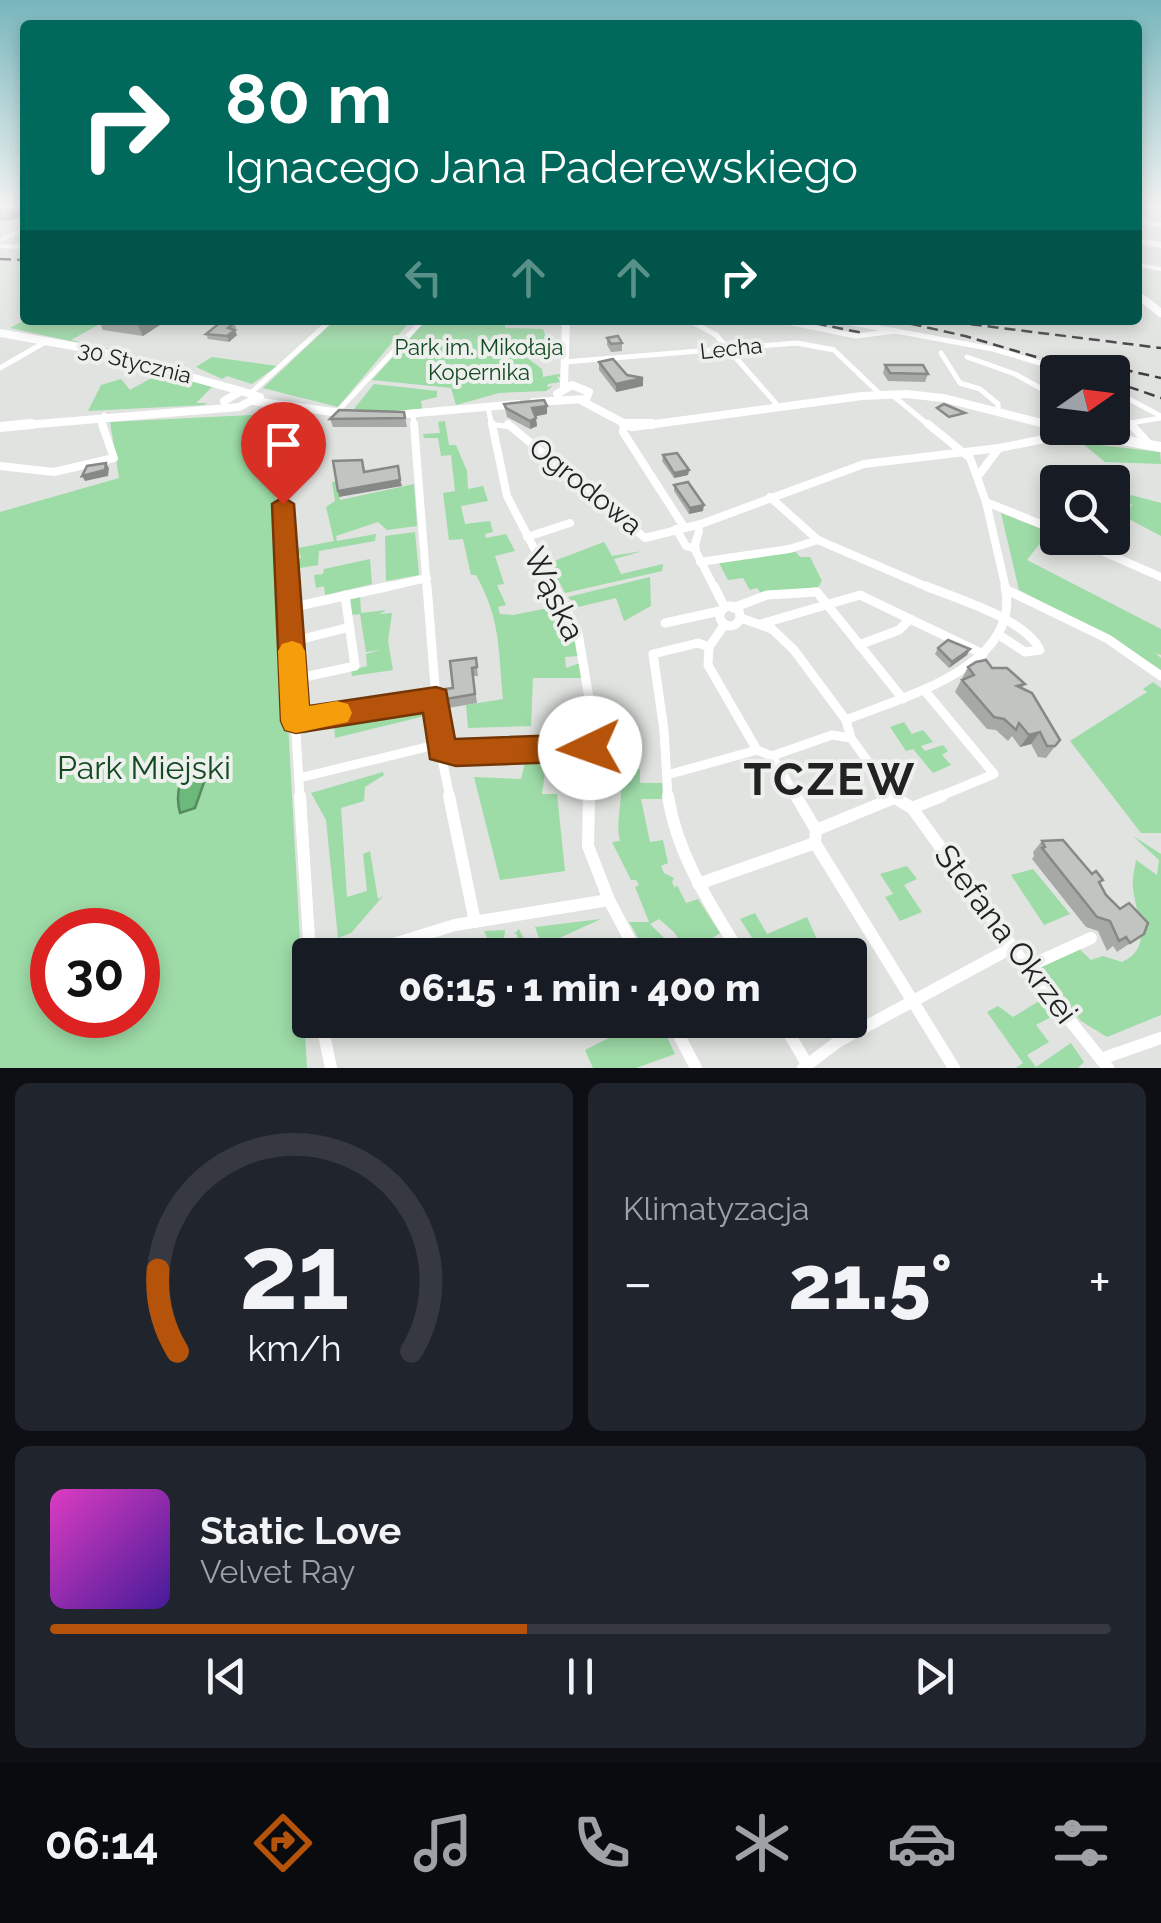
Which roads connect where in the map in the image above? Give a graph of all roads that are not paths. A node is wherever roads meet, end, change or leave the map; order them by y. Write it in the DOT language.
graph roads {
  1 [pos="325,325"];
  2 [pos="418,325"];
  3 [pos="569,325"];
  4 [pos="699,325"];
  5 [pos="803,325"];
  6 [pos="864,325"];
  7 [pos="897,331"];
  8 [pos="0,334"];
  9 [pos="47,342"];
  10 [pos="728,349"];
  11 [pos="941,352"];
  12 [pos="967,358"];
  13 [pos="1040,363"];
  14 [pos="564,367"];
  15 [pos="0,368"];
  16 [pos="1040,388"];
  17 [pos="564,391"];
  18 [pos="880,394"];
  19 [pos="892,394"];
  20 [pos="254,397"];
  21 [pos="231,398"];
  22 [pos="586,398"];
  23 [pos="1130,400"];
  24 [pos="285,404"];
  25 [pos="300,405"];
  26 [pos="778,407"];
  27 [pos="476,408"];
  28 [pos="488,408"];
  29 [pos="336,412"];
  30 [pos="998,412"];
  31 [pos="104,415"];
  32 [pos="361,415"];
  33 [pos="414,415"];
  34 [pos="385,416"];
  35 [pos="1161,417"];
  36 [pos="1040,422"];
  37 [pos="1130,423"];
  38 [pos="490,424"];
  39 [pos="625,424"];
  40 [pos="0,427"];
  41 [pos="1040,440"];
  42 [pos="1130,444"];
  43 [pos="1158,447"];
  44 [pos="999,448"];
  45 [pos="965,452"];
  46 [pos="0,466"];
  47 [pos="978,476"];
  48 [pos="770,497"];
  49 [pos="986,502"];
  50 [pos="570,524"];
  51 [pos="1040,524"];
  52 [pos="678,530"];
  53 [pos="699,530"];
  54 [pos="526,537"];
  55 [pos="818,540"];
  56 [pos="707,546"];
  57 [pos="1111,555"];
  58 [pos="698,558"];
  59 [pos="1161,577"];
  60 [pos="426,578"];
  61 [pos="1007,590"];
  62 [pos="345,595"];
  63 [pos="828,606"];
  64 [pos="289,608"];
  65 [pos="726,609"];
  66 [pos="742,618"];
  67 [pos="910,619"];
  68 [pos="1006,620"];
  69 [pos="664,623"];
  70 [pos="725,624"];
  71 [pos="762,624"];
  72 [pos="350,627"];
  73 [pos="999,635"];
  74 [pos="306,638"];
  75 [pos="860,645"];
  76 [pos="709,648"];
  77 [pos="983,654"];
  78 [pos="309,676"];
  79 [pos="1161,676"];
  80 [pos="925,691"];
  81 [pos="436,699"];
  82 [pos="904,700"];
  83 [pos="846,720"];
  84 [pos="296,721"];
  85 [pos="851,738"];
  86 [pos="590,748"];
  87 [pos="440,750"];
  88 [pos="757,750"];
  89 [pos="772,756"];
  90 [pos="667,775"];
  91 [pos="299,778"];
  92 [pos="894,798"];
  93 [pos="912,808"];
  94 [pos="815,836"];
  95 [pos="698,884"];
  96 [pos="610,900"];
  97 [pos="475,922"];
  98 [pos="309,938"];
  99 [pos="418,938"];
  100 [pos="629,938"];
  101 [pos="731,938"];
  102 [pos="1091,938"];
  103 [pos="1013,948"];
  104 [pos="1027,966"];
  105 [pos="912,1003"];
  106 [pos="324,1038"];
  107 [pos="680,1038"];
  108 [pos="791,1038"];
  109 [pos="1161,1038"];
  110 [pos="1104,1064"];
  111 [pos="806,1066"];
  112 [pos="331,1068"];
  113 [pos="696,1068"];
  114 [pos="954,1068"];
  1 -- 20 [label="street"];
  2 -- 29 [label="street"];
  3 -- 14 [label="street"];
  4 -- 10 [label="street"];
  5 -- 7 [label="street"];
  6 -- 7 [label="street"];
  7 -- 13 [label="street"];
  8 -- 9 [label="street, 30 Stycznia"];
  9 -- 15 [label="street"];
  9 -- 21 [label="street, 30 Stycznia"];
  10 -- 14 [label="street, Lecha"];
  10 -- 18 [label="street, Lecha"];
  10 -- 26 [label="street"];
  11 -- 30 [label="street"];
  12 -- 16 [label="street"];
  14 -- 17 [label="street"];
  17 -- 22 [label="street"];
  17 -- 22 [label="street"];
  17 -- 27 [label="street"];
  17 -- 28 [label="street"];
  18 -- 19 [label="street"];
  18 -- 26 [label="street"];
  19 -- 30 [label="street"];
  19 -- 45 [label="street"];
  20 -- 21 [label="street"];
  20 -- 21 [label="street"];
  20 -- 24 [label="street"];
  20 -- 25 [label="street"];
  21 -- 31 [label="street"];
  22 -- 39 [label="street"];
  23 -- 35 [label="street"];
  24 -- 25 [label="street"];
  24 -- 64 [label="street"];
  25 -- 29 [label="street"];
  26 -- 39 [label="street"];
  27 -- 28 [label="street"];
  27 -- 33 [label="street"];
  28 -- 38 [label="street, Wąska"];
  29 -- 32 [label="street"];
  30 -- 36 [label="street"];
  31 -- 40 [label="street"];
  31 -- 46 [label="street"];
  33 -- 34 [label="street"];
  33 -- 60 [label="street"];
  35 -- 37 [label="street"];
  37 -- 43 [label="street"];
  38 -- 52 [label="street, Ogrodowa"];
  38 -- 54 [label="street, Wąska"];
  39 -- 52 [label="street"];
  41 -- 44 [label="street, Ogrodowa"];
  42 -- 43 [label="street"];
  44 -- 45 [label="street, Ogrodowa"];
  44 -- 47 [label="street"];
  45 -- 47 [label="street"];
  45 -- 48 [label="street, Ogrodowa"];
  47 -- 49 [label="street"];
  48 -- 53 [label="street, Ogrodowa"];
  48 -- 55 [label="street"];
  49 -- 51 [label="street"];
  49 -- 61 [label="street"];
  50 -- 54 [label="street"];
  52 -- 53 [label="street, Ogrodowa"];
  52 -- 58 [label="street"];
  53 -- 56 [label="street"];
  53 -- 58 [label="street"];
  54 -- 86 [label="street, Wąska"];
  55 -- 58 [label="street"];
  55 -- 68 [label="street"];
  57 -- 59 [label="street"];
  58 -- 65 [label="street"];
  60 -- 62 [label="street"];
  60 -- 81 [label="street"];
  61 -- 68 [label="street"];
  61 -- 79 [label="street"];
  62 -- 64 [label="street"];
  62 -- 72 [label="street"];
  63 -- 65 [label="street"];
  63 -- 67 [label="street"];
  63 -- 71 [label="street"];
  63 -- 75 [label="street"];
  64 -- 84 [label="street"];
  65 -- 66 [label="street"];
  65 -- 69 [label="street"];
  65 -- 70 [label="street"];
  66 -- 70 [label="street"];
  66 -- 71 [label="street"];
  67 -- 75 [label="street"];
  67 -- 77 [label="street"];
  68 -- 73 [label="street"];
  68 -- 73 [label="street"];
  70 -- 76 [label="street"];
  71 -- 83 [label="street"];
  72 -- 74 [label="street"];
  72 -- 78 [label="street"];
  73 -- 77 [label="street"];
  75 -- 82 [label="street"];
  76 -- 88 [label="street"];
  76 -- 90 [label="street"];
  77 -- 80 [label="street"];
  80 -- 82 [label="street"];
  80 -- 93 [label="street"];
  81 -- 84 [label="street"];
  81 -- 87 [label="street"];
  82 -- 83 [label="street"];
  83 -- 85 [label="street"];
  84 -- 91 [label="street"];
  85 -- 89 [label="street"];
  85 -- 92 [label="street"];
  86 -- 87 [label="street"];
  86 -- 96 [label="street, Wąska"];
  87 -- 91 [label="street"];
  87 -- 97 [label="street"];
  88 -- 89 [label="street"];
  88 -- 90 [label="street"];
  89 -- 94 [label="street"];
  90 -- 95 [label="street"];
  91 -- 98 [label="street"];
  92 -- 93 [label="street"];
  92 -- 94 [label="street"];
  93 -- 103 [label="street, Stefana Okrzei"];
  94 -- 95 [label="street"];
  94 -- 105 [label="street"];
  95 -- 101 [label="street"];
  96 -- 97 [label="street"];
  96 -- 100 [label="street, Wąska"];
  97 -- 99 [label="street"];
  102 -- 104 [label="street"];
  103 -- 104 [label="street, Stefana Okrzei"];
  103 -- 105 [label="street"];
  104 -- 110 [label="street, Stefana Okrzei"];
  105 -- 111 [label="street"];
  105 -- 114 [label="street"];
  106 -- 112 [label="street"];
  107 -- 113 [label="street"];
  108 -- 111 [label="street"];
  109 -- 110 [label="street, Stefana Okrzei"];
}
